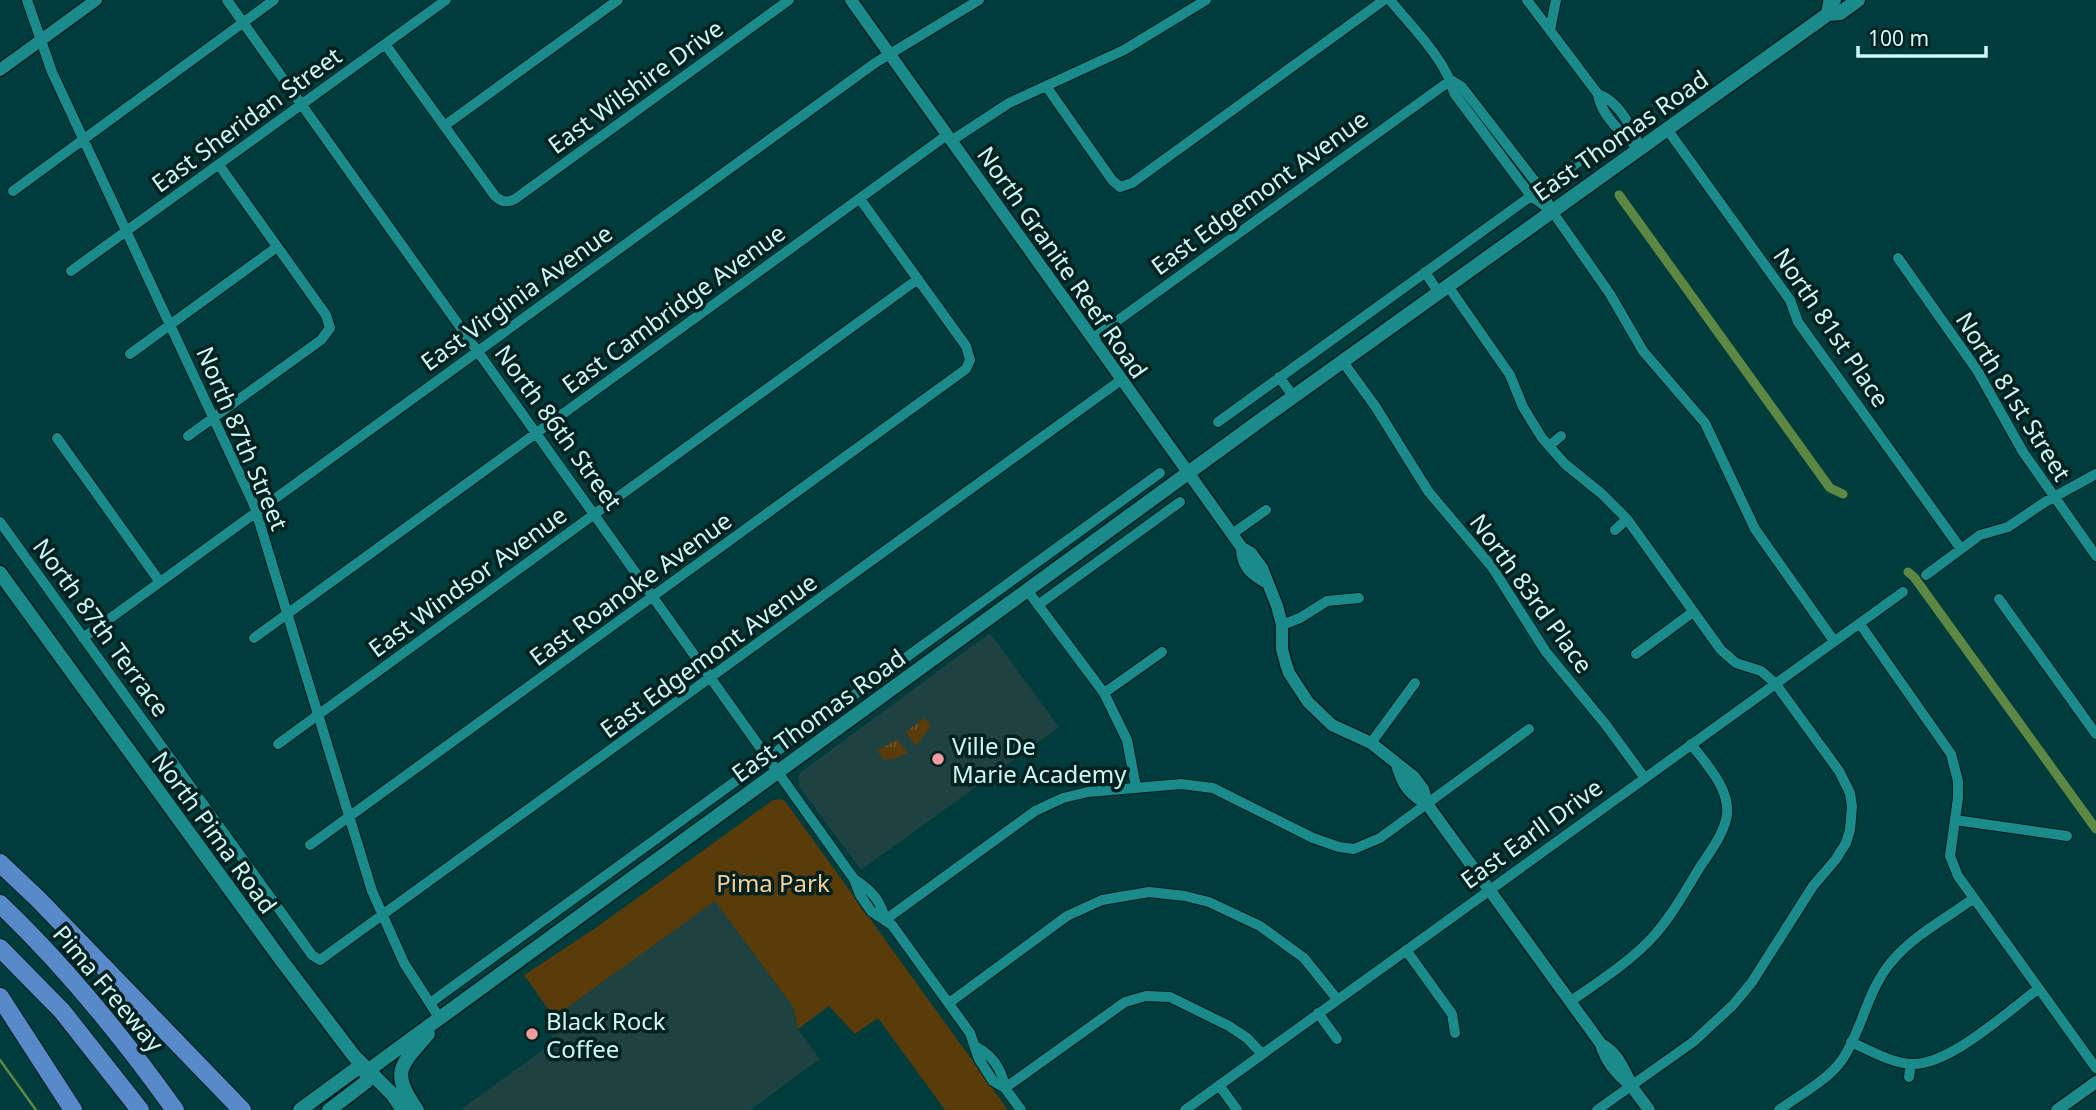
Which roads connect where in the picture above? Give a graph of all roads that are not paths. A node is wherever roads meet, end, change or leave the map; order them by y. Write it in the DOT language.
graph roads {
  1 [pos="27,0"];
  2 [pos="96,0"];
  3 [pos="227,0"];
  4 [pos="274,0"];
  5 [pos="446,0"];
  6 [pos="618,0"];
  7 [pos="789,0"];
  8 [pos="851,0"];
  9 [pos="979,0"];
  10 [pos="1206,0"];
  11 [pos="1384,0"];
  12 [pos="1390,0"];
  13 [pos="1527,0"];
  14 [pos="1556,0"];
  15 [pos="1834,0"];
  16 [pos="1858,0"];
  17 [pos="1828,14"];
  18 [pos="243,23"];
  19 [pos="1550,30"];
  20 [pos="40,40"];
  21 [pos="385,44"];
  22 [pos="889,54"];
  23 [pos="0,70"];
  24 [pos="1451,80"];
  25 [pos="1046,86"];
  26 [pos="302,104"];
  27 [pos="444,126"];
  28 [pos="1667,129"];
  29 [pos="949,138"];
  30 [pos="84,139"];
  31 [pos="1640,149"];
  32 [pos="1581,160"];
  33 [pos="219,165"];
  34 [pos="1541,189"];
  35 [pos="13,191"];
  36 [pos="1531,196"];
  37 [pos="860,199"];
  38 [pos="1552,211"];
  39 [pos="126,231"];
  40 [pos="277,247"];
  41 [pos="1898,258"];
  42 [pos="71,271"];
  43 [pos="1425,272"];
  44 [pos="918,279"];
  45 [pos="1444,289"];
  46 [pos="170,325"];
  47 [pos="1092,339"];
  48 [pos="478,351"];
  49 [pos="130,354"];
  50 [pos="1343,362"];
  51 [pos="1279,377"];
  52 [pos="1121,380"];
  53 [pos="1294,397"];
  54 [pos="213,417"];
  55 [pos="1218,422"];
  56 [pos="537,433"];
  57 [pos="188,436"];
  58 [pos="1561,436"];
  59 [pos="57,438"];
  60 [pos="1549,446"];
  61 [pos="1160,473"];
  62 [pos="1188,474"];
  63 [pos="2096,474"];
  64 [pos="2053,496"];
  65 [pos="1181,502"];
  66 [pos="1266,510"];
  67 [pos="256,512"];
  68 [pos="595,514"];
  69 [pos="1627,519"];
  70 [pos="0,522"];
  71 [pos="1615,530"];
  72 [pos="1232,534"];
  73 [pos="1961,549"];
  74 [pos="2096,556"];
  75 [pos="0,573"];
  76 [pos="1926,575"];
  77 [pos="160,582"];
  78 [pos="1027,590"];
  79 [pos="1903,592"];
  80 [pos="654,596"];
  81 [pos="1359,598"];
  82 [pos="1999,599"];
  83 [pos="1038,605"];
  84 [pos="1693,612"];
  85 [pos="288,614"];
  86 [pos="1860,624"];
  87 [pos="1282,625"];
  88 [pos="83,638"];
  89 [pos="254,638"];
  90 [pos="1834,641"];
  91 [pos="1163,652"];
  92 [pos="1636,654"];
  93 [pos="712,678"];
  94 [pos="1415,683"];
  95 [pos="1774,683"];
  96 [pos="1104,693"];
  97 [pos="318,715"];
  98 [pos="1529,729"];
  99 [pos="2096,734"];
  100 [pos="1371,743"];
  101 [pos="278,744"];
  102 [pos="1692,744"];
  103 [pos="768,758"];
  104 [pos="778,773"];
  105 [pos="1644,777"];
  106 [pos="1136,787"];
  107 [pos="1427,804"];
  108 [pos="349,817"];
  109 [pos="1955,820"];
  110 [pos="2067,836"];
  111 [pos="310,845"];
  112 [pos="0,863"];
  113 [pos="1489,889"];
  114 [pos="1974,898"];
  115 [pos="0,904"];
  116 [pos="383,917"];
  117 [pos="885,920"];
  118 [pos="0,948"];
  119 [pos="1406,950"];
  120 [pos="319,960"];
  121 [pos="2038,989"];
  122 [pos="0,997"];
  123 [pos="1337,999"];
  124 [pos="1571,1001"];
  125 [pos="430,1003"];
  126 [pos="949,1003"];
  127 [pos="1318,1013"];
  128 [pos="440,1019"];
  129 [pos="1455,1033"];
  130 [pos="1337,1039"];
  131 [pos="1851,1042"];
  132 [pos="1262,1054"];
  133 [pos="1911,1064"];
  134 [pos="2096,1068"];
  135 [pos="369,1070"];
  136 [pos="1909,1077"];
  137 [pos="2096,1082"];
  138 [pos="1219,1085"];
  139 [pos="1632,1086"];
  140 [pos="1005,1088"];
  141 [pos="1784,1109"];
  142 [pos="74,1110"];
  143 [pos="140,1110"];
  144 [pos="175,1110"];
  145 [pos="242,1110"];
  146 [pos="300,1110"];
  147 [pos="329,1110"];
  148 [pos="403,1110"];
  149 [pos="417,1110"];
  150 [pos="1021,1110"];
  151 [pos="1185,1110"];
  152 [pos="1237,1110"];
  153 [pos="1597,1110"];
  154 [pos="1649,1110"];
  155 [pos="2057,1110"];
  1 -- 20 [label="street, North 87th Street"];
  2 -- 20 [label="street"];
  3 -- 18 [label="street, North 86th Street"];
  4 -- 18 [label="street"];
  5 -- 21 [label="street, East Sheridan Street"];
  6 -- 27 [label="street"];
  7 -- 27 [label="street, East Wilshire Drive"];
  8 -- 22 [label="street, North Granite Reef Road"];
  9 -- 22 [label="street, East Virginia Avenue"];
  10 -- 25 [label="street, East Cambridge Avenue"];
  11 -- 25 [label="street"];
  12 -- 24 [label="street"];
  13 -- 19 [label="street"];
  14 -- 19 [label="street"];
  15 -- 17 [label="main road"];
  16 -- 17 [label="main road, East Thomas Road"];
  17 -- 28 [label="main road, East Thomas Road"];
  18 -- 26 [label="street, North 86th Street"];
  18 -- 30 [label="street"];
  19 -- 31 [label="street"];
  20 -- 23 [label="street"];
  20 -- 30 [label="street, North 87th Street"];
  21 -- 26 [label="street, East Sheridan Street"];
  21 -- 27 [label="street"];
  22 -- 29 [label="street, North Granite Reef Road"];
  22 -- 48 [label="street, East Virginia Avenue"];
  24 -- 34 [label="street"];
  24 -- 36 [label="street"];
  24 -- 47 [label="street, East Edgemont Avenue"];
  25 -- 29 [label="street, East Cambridge Avenue"];
  26 -- 33 [label="street, East Sheridan Street"];
  26 -- 48 [label="street, North 86th Street"];
  28 -- 31 [label="main road, East Thomas Road"];
  28 -- 73 [label="street, North 81st Place"];
  29 -- 37 [label="street, East Cambridge Avenue"];
  29 -- 47 [label="street, North Granite Reef Road"];
  30 -- 35 [label="street"];
  30 -- 39 [label="street, North 87th Street"];
  31 -- 38 [label="main road, East Thomas Road"];
  32 -- 34 [label="street, East Thomas Road"];
  33 -- 39 [label="street, East Sheridan Street"];
  33 -- 40 [label="street"];
  34 -- 36 [label="street, East Thomas Road"];
  34 -- 38 [label="street"];
  36 -- 38 [label="street"];
  36 -- 43 [label="street, East Thomas Road"];
  37 -- 44 [label="street"];
  37 -- 56 [label="street, East Cambridge Avenue"];
  38 -- 45 [label="main road, East Thomas Road"];
  38 -- 90 [label="street"];
  39 -- 42 [label="street, East Sheridan Street"];
  39 -- 46 [label="street, North 87th Street"];
  40 -- 46 [label="street"];
  40 -- 54 [label="street"];
  41 -- 64 [label="street, North 81st Street"];
  43 -- 45 [label="street"];
  43 -- 51 [label="street, East Thomas Road"];
  44 -- 68 [label="street, East Windsor Avenue"];
  44 -- 80 [label="street, East Roanoke Avenue"];
  45 -- 50 [label="main road, East Thomas Road"];
  45 -- 60 [label="street"];
  46 -- 49 [label="street"];
  46 -- 54 [label="street, North 87th Street"];
  47 -- 52 [label="street, North Granite Reef Road"];
  48 -- 56 [label="street, North 86th Street"];
  48 -- 67 [label="street, East Virginia Avenue"];
  50 -- 53 [label="main road, East Thomas Road"];
  50 -- 105 [label="street, North 83rd Place"];
  51 -- 53 [label="street"];
  51 -- 55 [label="street, East Thomas Road"];
  52 -- 62 [label="street, North Granite Reef Road"];
  52 -- 93 [label="street, East Edgemont Avenue"];
  53 -- 62 [label="main road, East Thomas Road"];
  54 -- 57 [label="street"];
  54 -- 67 [label="street, North 87th Street"];
  56 -- 68 [label="street, North 86th Street"];
  56 -- 85 [label="street, East Cambridge Avenue"];
  58 -- 60 [label="street"];
  59 -- 77 [label="street"];
  60 -- 69 [label="street"];
  61 -- 103 [label="street, East Thomas Road"];
  62 -- 72 [label="street, North Granite Reef Road"];
  62 -- 78 [label="main road, East Thomas Road"];
  63 -- 64 [label="street"];
  64 -- 73 [label="street"];
  64 -- 74 [label="street, North 81st Street"];
  65 -- 83 [label="street"];
  66 -- 72 [label="street"];
  67 -- 77 [label="street, East Virginia Avenue"];
  67 -- 85 [label="street, North 87th Street"];
  68 -- 80 [label="street, North 86th Street"];
  68 -- 97 [label="street, East Windsor Avenue"];
  69 -- 71 [label="street"];
  69 -- 84 [label="street"];
  70 -- 88 [label="street, North 87th Terrace"];
  72 -- 87 [label="street, North Granite Reef Road"];
  73 -- 76 [label="street"];
  75 -- 135 [label="main road, North Pima Road"];
  77 -- 88 [label="street, East Virginia Avenue"];
  78 -- 83 [label="street"];
  78 -- 104 [label="main road, East Thomas Road"];
  79 -- 86 [label="street, East Earll Drive"];
  80 -- 93 [label="street, North 86th Street"];
  80 -- 108 [label="street, East Roanoke Avenue"];
  81 -- 87 [label="street"];
  82 -- 99 [label="street"];
  83 -- 96 [label="street"];
  84 -- 92 [label="street"];
  84 -- 95 [label="street"];
  85 -- 89 [label="street, East Cambridge Avenue"];
  85 -- 97 [label="street, North 87th Street"];
  86 -- 90 [label="street, East Earll Drive"];
  86 -- 109 [label="street"];
  87 -- 100 [label="street, North Granite Reef Road"];
  88 -- 120 [label="street, North 87th Terrace"];
  90 -- 95 [label="street, East Earll Drive"];
  91 -- 96 [label="street"];
  93 -- 103 [label="street, North 86th Street"];
  93 -- 116 [label="street, East Edgemont Avenue"];
  94 -- 100 [label="street"];
  95 -- 102 [label="street, East Earll Drive"];
  95 -- 139 [label="street"];
  96 -- 106 [label="street"];
  97 -- 101 [label="street, East Windsor Avenue"];
  97 -- 108 [label="street, North 87th Street"];
  98 -- 107 [label="street"];
  100 -- 107 [label="street, North Granite Reef Road"];
  102 -- 105 [label="street, East Earll Drive"];
  102 -- 124 [label="street"];
  103 -- 104 [label="street, North 86th Street"];
  103 -- 125 [label="street, East Thomas Road"];
  104 -- 117 [label="street, North 86th Street"];
  104 -- 128 [label="main road, East Thomas Road"];
  105 -- 113 [label="street, East Earll Drive"];
  106 -- 107 [label="street"];
  106 -- 117 [label="street"];
  107 -- 113 [label="street, North Granite Reef Road"];
  108 -- 111 [label="street, East Roanoke Avenue"];
  108 -- 116 [label="street, North 87th Street"];
  109 -- 110 [label="street"];
  109 -- 114 [label="street"];
  112 -- 145 [label="highway"];
  113 -- 119 [label="street, East Earll Drive"];
  113 -- 124 [label="street, North Granite Reef Road"];
  114 -- 121 [label="street"];
  114 -- 131 [label="street"];
  115 -- 144 [label="highway, Pima Freeway"];
  116 -- 120 [label="street, East Edgemont Avenue"];
  116 -- 125 [label="street, North 87th Street"];
  117 -- 126 [label="street, North 86th Street"];
  118 -- 143 [label="highway, Pima Freeway"];
  119 -- 123 [label="street, East Earll Drive"];
  119 -- 129 [label="street"];
  121 -- 133 [label="street"];
  121 -- 134 [label="street"];
  122 -- 142 [label="highway"];
  123 -- 126 [label="street"];
  123 -- 127 [label="street, East Earll Drive"];
  124 -- 139 [label="street, North Granite Reef Road"];
  125 -- 128 [label="street, North 87th Street"];
  126 -- 140 [label="street, North 86th Street"];
  127 -- 130 [label="street"];
  127 -- 132 [label="street, East Earll Drive"];
  128 -- 135 [label="main road, East Thomas Road"];
  128 -- 149 [label="main road"];
  131 -- 133 [label="street"];
  131 -- 141 [label="street"];
  132 -- 138 [label="street, East Earll Drive"];
  132 -- 140 [label="street"];
  133 -- 136 [label="street"];
  135 -- 146 [label="main road, East Thomas Road"];
  135 -- 147 [label="main road, East Thomas Road"];
  135 -- 148 [label="main road, North Pima Road"];
  137 -- 155 [label="street"];
  138 -- 151 [label="street, East Earll Drive"];
  138 -- 152 [label="street"];
  139 -- 153 [label="street"];
  139 -- 154 [label="street, North Granite Reef Road"];
  140 -- 150 [label="street, North 86th Street"];
}
